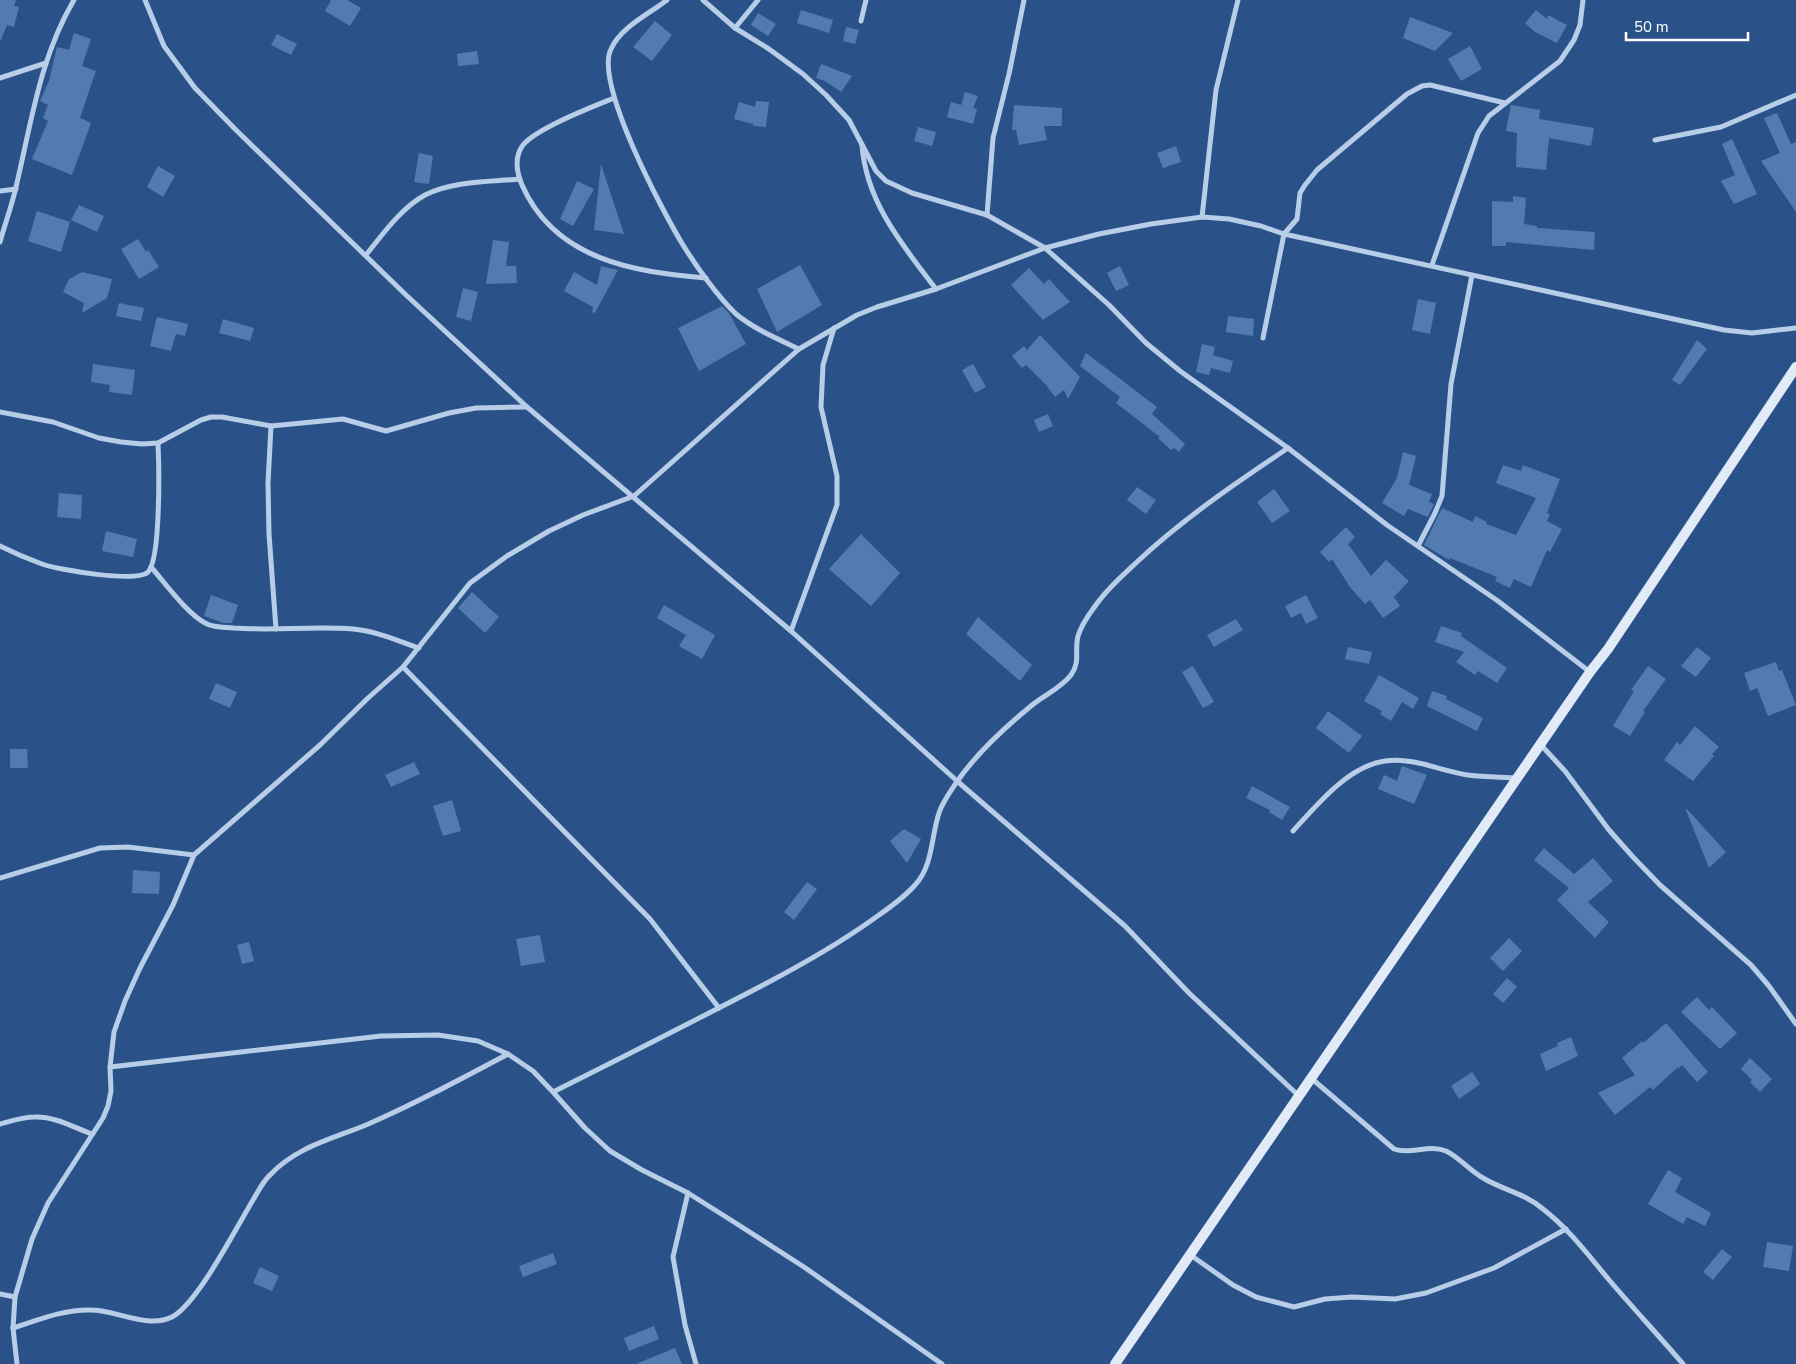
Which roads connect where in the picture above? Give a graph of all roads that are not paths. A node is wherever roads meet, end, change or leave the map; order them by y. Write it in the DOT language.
graph roads {
  1 [pos="74,0"];
  2 [pos="145,0"];
  3 [pos="668,0"];
  4 [pos="703,0"];
  5 [pos="758,0"];
  6 [pos="866,0"];
  7 [pos="1024,0"];
  8 [pos="1238,0"];
  9 [pos="1583,0"];
  10 [pos="861,22"];
  11 [pos="735,28"];
  12 [pos="46,64"];
  13 [pos="0,78"];
  14 [pos="1796,95"];
  15 [pos="614,98"];
  16 [pos="1505,103"];
  17 [pos="1655,140"];
  18 [pos="861,142"];
  19 [pos="520,179"];
  20 [pos="16,189"];
  21 [pos="0,190"];
  22 [pos="987,215"];
  23 [pos="1202,217"];
  24 [pos="1284,234"];
  25 [pos="0,242"];
  26 [pos="1044,248"];
  27 [pos="366,255"];
  28 [pos="1432,265"];
  29 [pos="1472,275"];
  30 [pos="706,278"];
  31 [pos="936,289"];
  32 [pos="834,328"];
  33 [pos="1796,328"];
  34 [pos="1263,338"];
  35 [pos="799,349"];
  36 [pos="1796,367"];
  37 [pos="527,407"];
  38 [pos="0,412"];
  39 [pos="272,426"];
  40 [pos="158,443"];
  41 [pos="1288,448"];
  42 [pos="634,496"];
  43 [pos="0,546"];
  44 [pos="1418,546"];
  45 [pos="151,567"];
  46 [pos="276,629"];
  47 [pos="791,630"];
  48 [pos="419,648"];
  49 [pos="403,667"];
  50 [pos="1590,672"];
  51 [pos="1541,744"];
  52 [pos="1518,778"];
  53 [pos="958,781"];
  54 [pos="1293,831"];
  55 [pos="194,855"];
  56 [pos="0,878"];
  57 [pos="719,1008"];
  58 [pos="1796,1024"];
  59 [pos="508,1054"];
  60 [pos="110,1067"];
  61 [pos="1311,1078"];
  62 [pos="553,1092"];
  63 [pos="1299,1096"];
  64 [pos="0,1124"];
  65 [pos="92,1134"];
  66 [pos="688,1193"];
  67 [pos="1566,1229"];
  68 [pos="1189,1254"];
  69 [pos="0,1294"];
  70 [pos="15,1297"];
  71 [pos="13,1328"];
  72 [pos="17,1364"];
  73 [pos="696,1364"];
  74 [pos="942,1364"];
  75 [pos="1115,1364"];
  76 [pos="1683,1364"];
  1 -- 12 [label="street"];
  2 -- 27 [label="street"];
  3 -- 15 [label="street"];
  4 -- 11 [label="street"];
  5 -- 11 [label="street"];
  6 -- 10 [label="street"];
  7 -- 22 [label="street"];
  8 -- 23 [label="street"];
  9 -- 16 [label="street"];
  11 -- 18 [label="street"];
  12 -- 13 [label="street"];
  12 -- 20 [label="street"];
  14 -- 17 [label="street"];
  15 -- 19 [label="street"];
  15 -- 30 [label="street"];
  16 -- 24 [label="street"];
  16 -- 28 [label="street"];
  18 -- 22 [label="street"];
  18 -- 31 [label="street"];
  19 -- 27 [label="street"];
  19 -- 30 [label="street"];
  20 -- 21 [label="street"];
  20 -- 25 [label="street"];
  22 -- 26 [label="street"];
  23 -- 24 [label="street"];
  23 -- 26 [label="street"];
  24 -- 28 [label="street"];
  24 -- 34 [label="street"];
  26 -- 31 [label="street"];
  26 -- 41 [label="street"];
  27 -- 37 [label="street"];
  28 -- 29 [label="street"];
  29 -- 33 [label="street"];
  29 -- 44 [label="street"];
  30 -- 35 [label="street"];
  31 -- 32 [label="street"];
  32 -- 35 [label="street"];
  32 -- 47 [label="street"];
  35 -- 42 [label="street"];
  36 -- 50 [label="main road"];
  37 -- 39 [label="street"];
  37 -- 42 [label="street"];
  38 -- 40 [label="street"];
  39 -- 40 [label="street"];
  39 -- 46 [label="street"];
  40 -- 45 [label="street"];
  41 -- 44 [label="street"];
  41 -- 53 [label="street"];
  42 -- 47 [label="street"];
  42 -- 48 [label="street"];
  43 -- 45 [label="street"];
  44 -- 50 [label="street"];
  45 -- 46 [label="street"];
  46 -- 48 [label="street"];
  47 -- 53 [label="street"];
  48 -- 49 [label="street"];
  49 -- 55 [label="street"];
  49 -- 57 [label="street"];
  50 -- 51 [label="main road"];
  51 -- 52 [label="main road"];
  51 -- 58 [label="street"];
  52 -- 54 [label="street"];
  52 -- 61 [label="main road"];
  53 -- 57 [label="street"];
  53 -- 63 [label="street"];
  55 -- 56 [label="street"];
  55 -- 60 [label="street"];
  57 -- 62 [label="street"];
  59 -- 60 [label="street"];
  59 -- 62 [label="street"];
  59 -- 71 [label="street"];
  60 -- 65 [label="street"];
  61 -- 63 [label="main road"];
  61 -- 67 [label="street"];
  62 -- 66 [label="street"];
  63 -- 68 [label="main road"];
  64 -- 65 [label="street"];
  65 -- 70 [label="street"];
  66 -- 73 [label="street"];
  66 -- 74 [label="street"];
  67 -- 68 [label="street"];
  67 -- 76 [label="street"];
  68 -- 75 [label="main road"];
  69 -- 70 [label="street"];
  70 -- 71 [label="street"];
  71 -- 72 [label="street"];
}
